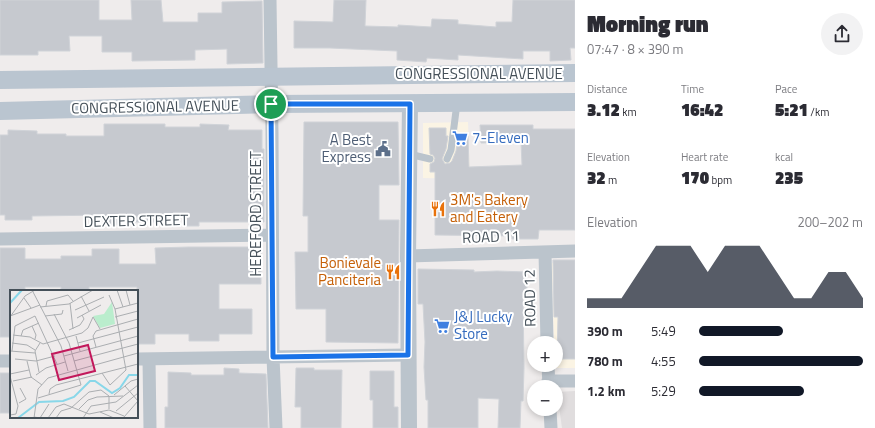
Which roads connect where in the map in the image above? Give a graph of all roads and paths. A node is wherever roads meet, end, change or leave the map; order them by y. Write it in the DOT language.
graph roads {
  1 [pos="270,0"];
  2 [pos="575,73"];
  3 [pos="271,76"];
  4 [pos="0,80"];
  5 [pos="575,102"];
  6 [pos="271,104"];
  7 [pos="410,104"];
  8 [pos="457,104"];
  9 [pos="0,111"];
  10 [pos="409,154"];
  11 [pos="430,159"];
  12 [pos="447,159"];
  13 [pos="272,235"];
  14 [pos="0,239"];
  15 [pos="575,251"];
  16 [pos="545,252"];
  17 [pos="408,256"];
  18 [pos="547,336"];
  19 [pos="408,355"];
  20 [pos="273,357"];
  21 [pos="143,359"];
  22 [pos="575,381"];
  23 [pos="563,382"];
  24 [pos="550,416"];
  25 [pos="150,428"];
  26 [pos="276,428"];
  27 [pos="409,428"];
  28 [pos="551,428"];
  1 -- 3 [label="street, HEREFORD STREET"];
  2 -- 3 [label="main road, CONGRESSIONAL AVENUE"];
  3 -- 4 [label="main road, CONGRESSIONAL AVENUE"];
  3 -- 6 [label="street, HEREFORD STREET"];
  5 -- 8 [label="main road, CONGRESSIONAL AVENUE"];
  6 -- 7 [label="main road, CONGRESSIONAL AVENUE"];
  6 -- 9 [label="main road, CONGRESSIONAL AVENUE"];
  6 -- 13 [label="street, HEREFORD STREET"];
  7 -- 8 [label="main road, CONGRESSIONAL AVENUE"];
  7 -- 10 [label="street"];
  8 -- 12 [label="lane"];
  10 -- 11 [label="lane"];
  10 -- 17 [label="street"];
  13 -- 14 [label="street, DEXTER STREET"];
  13 -- 20 [label="street, HEREFORD STREET"];
  15 -- 16 [label="street, ROAD 11"];
  16 -- 17 [label="street, ROAD 11"];
  16 -- 18 [label="street, ROAD 12"];
  17 -- 19 [label="street"];
  19 -- 20 [label="street"];
  19 -- 27 [label="street"];
  20 -- 21 [label="street"];
  20 -- 26 [label="street, HEREFORD STREET"];
  21 -- 25 [label="street"];
  22 -- 23 [label="street"];
  24 -- 28 [label="street"];
}
